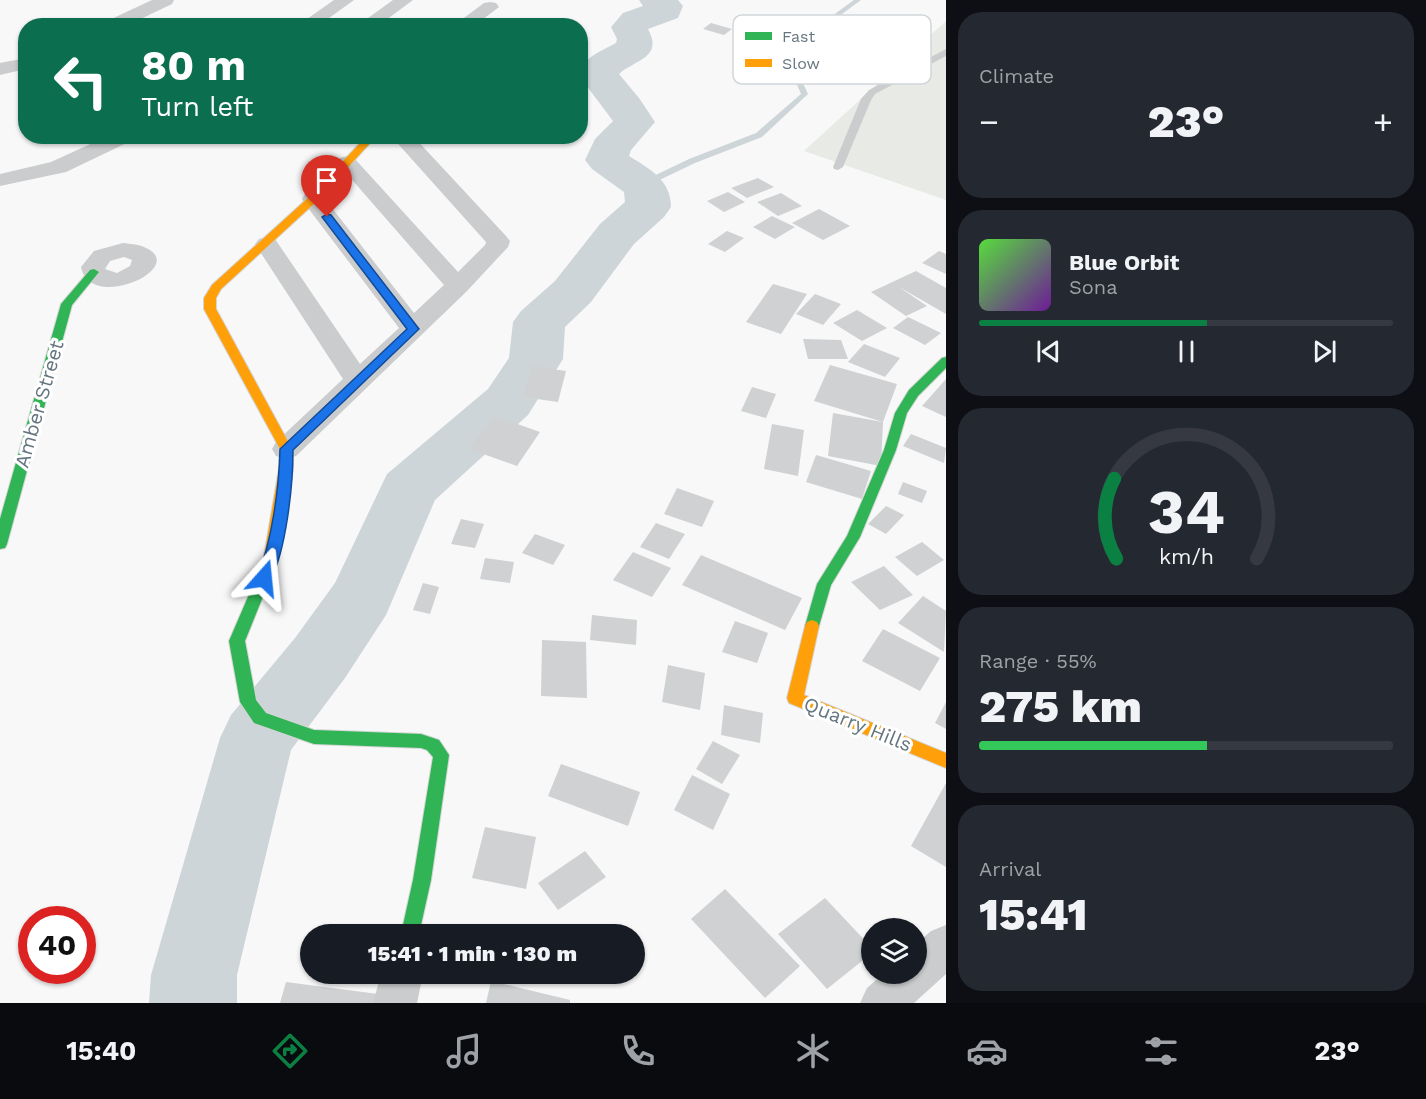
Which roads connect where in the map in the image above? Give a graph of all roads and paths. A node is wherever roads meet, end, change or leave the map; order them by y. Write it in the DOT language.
graph roads {
  1 [pos="166,0"];
  2 [pos="346,0"];
  3 [pos="405,0"];
  4 [pos="490,7"];
  5 [pos="128,18"];
  6 [pos="318,18"];
  7 [pos="377,18"];
  8 [pos="473,18"];
  9 [pos="946,52"];
  10 [pos="931,60"];
  11 [pos="18,65"];
  12 [pos="0,69"];
  13 [pos="887,84"];
  14 [pos="109,144"];
  15 [pos="364,144"];
  16 [pos="408,144"];
  17 [pos="347,162"];
  18 [pos="838,167"];
  19 [pos="0,180"];
  20 [pos="313,199"];
  21 [pos="267,243"];
  22 [pos="94,272"];
  23 [pos="458,286"];
  24 [pos="413,329"];
  25 [pos="946,361"];
  26 [pos="358,381"];
  27 [pos="286,449"];
  28 [pos="0,544"];
  29 [pos="946,761"];
  30 [pos="412,924"];
  31 [pos="946,946"];
  32 [pos="927,963"];
  33 [pos="400,984"];
  34 [pos="904,984"];
  35 [pos="395,1003"];
  36 [pos="882,1003"];
  1 -- 5 [label="street"];
  2 -- 6 [label="street"];
  3 -- 7 [label="street"];
  4 -- 8 [label="street"];
  9 -- 10 [label="lane"];
  11 -- 12 [label="street"];
  13 -- 18 [label="lane"];
  14 -- 19 [label="street"];
  15 -- 17 [label="street"];
  16 -- 23 [label="street"];
  17 -- 20 [label="street"];
  17 -- 23 [label="street"];
  20 -- 21 [label="street"];
  20 -- 24 [label="street"];
  21 -- 26 [label="street"];
  21 -- 27 [label="street"];
  22 -- 28 [label="street, Amber Street"];
  23 -- 24 [label="street"];
  24 -- 26 [label="street"];
  25 -- 29 [label="street, Quarry Hills"];
  26 -- 27 [label="street"];
  27 -- 30 [label="street"];
  31 -- 32 [label="street"];
  33 -- 35 [label="street"];
  34 -- 36 [label="street"];
}
